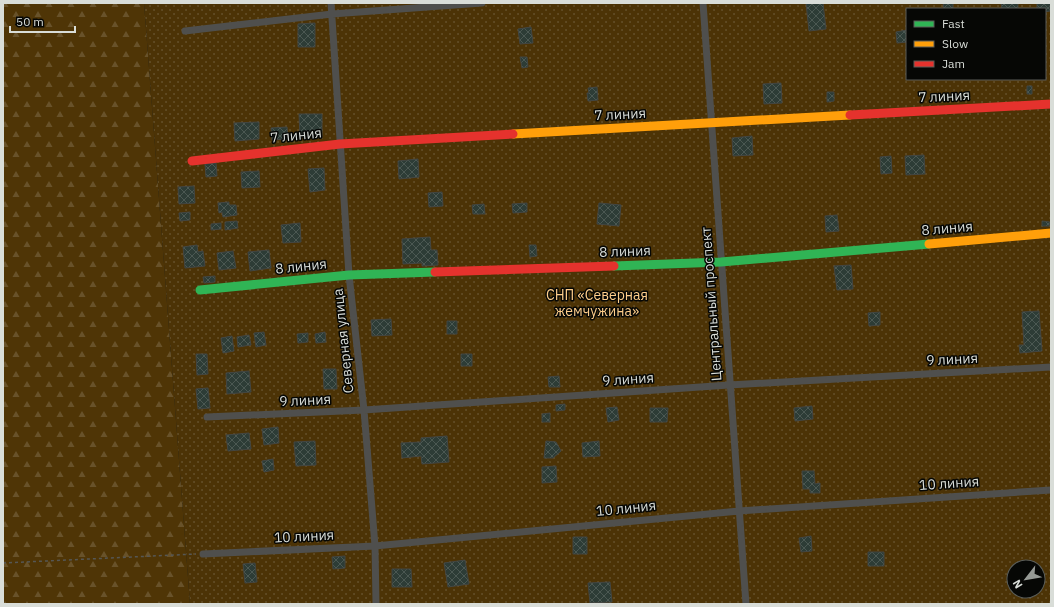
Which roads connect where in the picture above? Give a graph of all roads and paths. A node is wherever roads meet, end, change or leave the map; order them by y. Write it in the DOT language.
graph roads {
  1 [pos="331,3"];
  2 [pos="482,3"];
  3 [pos="703,3"];
  4 [pos="332,14"];
  5 [pos="185,31"];
  6 [pos="1051,104"];
  7 [pos="711,123"];
  8 [pos="340,144"];
  9 [pos="192,161"];
  10 [pos="1051,233"];
  11 [pos="721,262"];
  12 [pos="349,275"];
  13 [pos="200,290"];
  14 [pos="1051,367"];
  15 [pos="730,385"];
  16 [pos="364,410"];
  17 [pos="207,417"];
  18 [pos="1051,490"];
  19 [pos="739,510"];
  20 [pos="375,546"];
  21 [pos="203,554"];
  22 [pos="3,563"];
  23 [pos="376,604"];
  24 [pos="746,604"];
  1 -- 4 [label="street, Северная улица"];
  2 -- 4 [label="street"];
  3 -- 7 [label="street, Центральный проспект"];
  4 -- 5 [label="street"];
  4 -- 8 [label="street, Северная улица"];
  6 -- 7 [label="street, 7 линия"];
  7 -- 8 [label="street, 7 линия"];
  7 -- 11 [label="street, Центральный проспект"];
  8 -- 9 [label="street, 7 линия"];
  8 -- 12 [label="street, Северная улица"];
  10 -- 11 [label="street, 8 линия"];
  11 -- 12 [label="street, 8 линия"];
  11 -- 15 [label="street, Центральный проспект"];
  12 -- 13 [label="street, 8 линия"];
  12 -- 16 [label="street, Северная улица"];
  14 -- 15 [label="street, 9 линия"];
  15 -- 16 [label="street, 9 линия"];
  15 -- 19 [label="street, Центральный проспект"];
  16 -- 17 [label="street, 9 линия"];
  16 -- 20 [label="street, Северная улица"];
  18 -- 19 [label="street, 10 линия"];
  19 -- 20 [label="street, 10 линия"];
  19 -- 24 [label="street, Центральный проспект"];
  20 -- 21 [label="street, 10 линия"];
  20 -- 23 [label="street, Северная улица"];
  21 -- 22 [label="path"];
}
